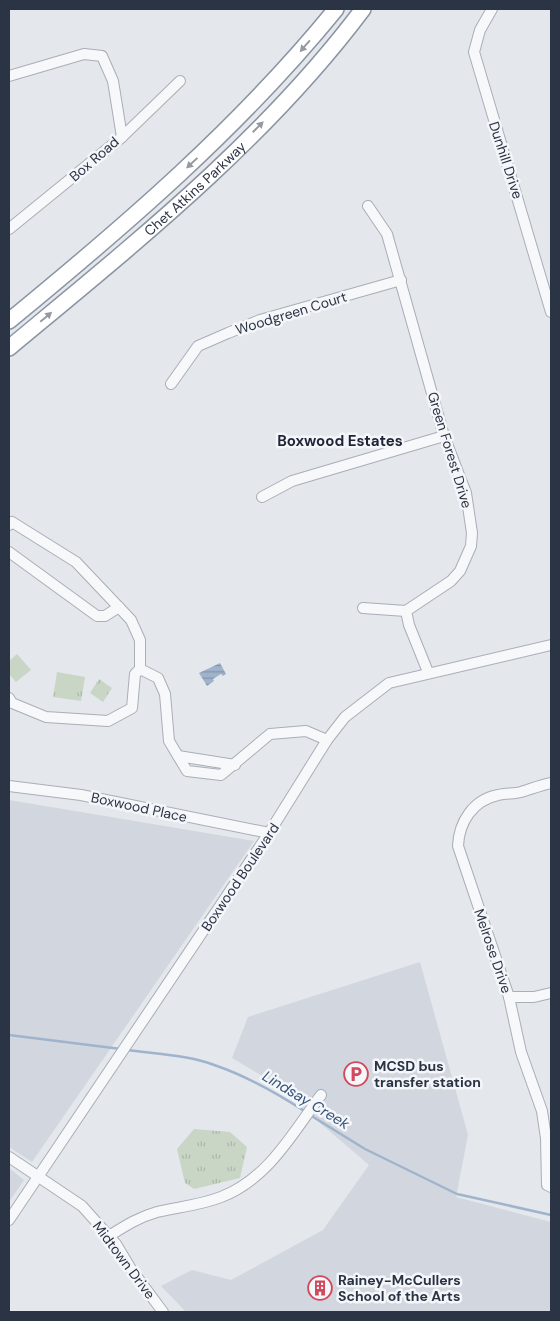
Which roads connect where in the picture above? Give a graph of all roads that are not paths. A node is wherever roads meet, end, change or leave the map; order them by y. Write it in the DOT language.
graph roads {
  1 [pos="336,9"];
  2 [pos="363,9"];
  3 [pos="492,9"];
  4 [pos="9,76"];
  5 [pos="180,81"];
  6 [pos="122,137"];
  7 [pos="368,206"];
  8 [pos="9,230"];
  9 [pos="402,280"];
  10 [pos="551,312"];
  11 [pos="9,321"];
  12 [pos="9,348"];
  13 [pos="171,384"];
  14 [pos="444,436"];
  15 [pos="262,498"];
  16 [pos="9,524"];
  17 [pos="9,552"];
  18 [pos="119,607"];
  19 [pos="363,608"];
  20 [pos="406,611"];
  21 [pos="551,645"];
  22 [pos="140,669"];
  23 [pos="428,672"];
  24 [pos="9,698"];
  25 [pos="327,740"];
  26 [pos="178,756"];
  27 [pos="203,761"];
  28 [pos="235,765"];
  29 [pos="202,773"];
  30 [pos="551,783"];
  31 [pos="9,786"];
  32 [pos="269,833"];
  33 [pos="551,992"];
  34 [pos="509,997"];
  35 [pos="321,1095"];
  36 [pos="9,1157"];
  37 [pos="38,1178"];
  38 [pos="549,1183"];
  39 [pos="9,1220"];
  40 [pos="109,1236"];
  41 [pos="164,1312"];
  1 -- 11 [label="highway, Chet Atkins Parkway, one-way"];
  12 -- 2 [label="highway, Chet Atkins Parkway, one-way"];
  3 -- 10 [label="street, Dunhill Drive"];
  4 -- 6 [label="street, Box Road"];
  5 -- 6 [label="street"];
  6 -- 8 [label="street, Box Road"];
  7 -- 9 [label="street, Green Forest Drive"];
  9 -- 13 [label="street, Woodgreen Court"];
  9 -- 14 [label="street, Green Forest Drive"];
  14 -- 15 [label="street"];
  14 -- 20 [label="street, Green Forest Drive"];
  16 -- 18 [label="street"];
  17 -- 18 [label="street"];
  18 -- 22 [label="street"];
  19 -- 20 [label="street"];
  20 -- 23 [label="street"];
  21 -- 23 [label="street, Boxwood Boulevard"];
  22 -- 24 [label="street"];
  22 -- 26 [label="street"];
  23 -- 25 [label="street, Boxwood Boulevard"];
  25 -- 28 [label="street"];
  25 -- 32 [label="street, Boxwood Boulevard"];
  26 -- 27 [label="street"];
  26 -- 29 [label="street"];
  27 -- 28 [label="street"];
  27 -- 29 [label="street"];
  28 -- 29 [label="street"];
  30 -- 34 [label="street, Melrose Drive"];
  31 -- 32 [label="street, Boxwood Place"];
  32 -- 37 [label="street, Boxwood Boulevard"];
  33 -- 34 [label="street"];
  34 -- 38 [label="street, Melrose Drive"];
  35 -- 40 [label="street"];
  36 -- 37 [label="street, Midtown Drive"];
  37 -- 39 [label="street, Boxwood Boulevard"];
  37 -- 40 [label="street, Midtown Drive"];
  40 -- 41 [label="street, Midtown Drive"];
}
